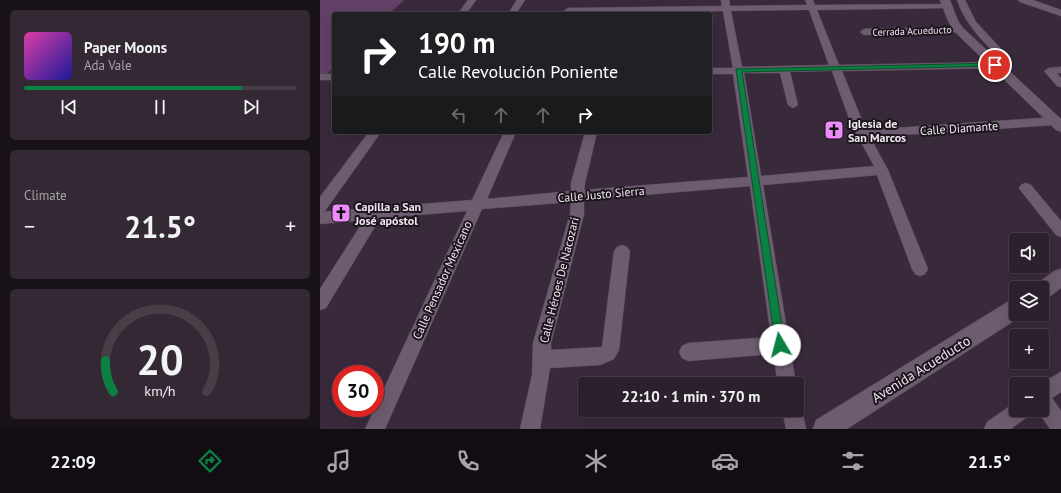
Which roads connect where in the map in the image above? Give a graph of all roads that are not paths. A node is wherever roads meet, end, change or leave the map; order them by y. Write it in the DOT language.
graph roads {
  1 [pos="472,0"];
  2 [pos="521,0"];
  3 [pos="573,0"];
  4 [pos="621,0"];
  5 [pos="675,0"];
  6 [pos="961,0"];
  7 [pos="1023,0"];
  8 [pos="946,3"];
  9 [pos="810,4"];
  10 [pos="726,5"];
  11 [pos="674,11"];
  12 [pos="463,12"];
  13 [pos="513,12"];
  14 [pos="567,12"];
  15 [pos="618,12"];
  16 [pos="646,12"];
  17 [pos="1061,13"];
  18 [pos="959,30"];
  19 [pos="864,32"];
  20 [pos="998,60"];
  21 [pos="835,68"];
  22 [pos="784,69"];
  23 [pos="738,70"];
  24 [pos="1061,70"];
  25 [pos="712,71"];
  26 [pos="320,77"];
  27 [pos="332,77"];
  28 [pos="1061,84"];
  29 [pos="793,105"];
  30 [pos="1058,124"];
  31 [pos="374,134"];
  32 [pos="509,134"];
  33 [pos="590,134"];
  34 [pos="862,134"];
  35 [pos="882,170"];
  36 [pos="756,180"];
  37 [pos="1026,188"];
  38 [pos="578,196"];
  39 [pos="476,204"];
  40 [pos="320,207"];
  41 [pos="376,213"];
  42 [pos="320,218"];
  43 [pos="1061,231"];
  44 [pos="622,251"];
  45 [pos="920,269"];
  46 [pos="1061,277"];
  47 [pos="1049,285"];
  48 [pos="320,303"];
  49 [pos="1009,312"];
  50 [pos="780,345"];
  51 [pos="688,352"];
  52 [pos="542,359"];
  53 [pos="786,377"];
  54 [pos="1061,381"];
  55 [pos="1049,389"];
  56 [pos="1049,410"];
  57 [pos="793,417"];
  58 [pos="1010,417"];
  59 [pos="1061,428"];
  60 [pos="375,429"];
  61 [pos="530,429"];
  62 [pos="796,429"];
  63 [pos="825,429"];
  64 [pos="994,429"];
  1 -- 12 [label="street"];
  2 -- 13 [label="street"];
  3 -- 14 [label="street"];
  4 -- 15 [label="street"];
  5 -- 11 [label="street"];
  6 -- 20 [label="street"];
  7 -- 17 [label="street"];
  8 -- 9 [label="street"];
  8 -- 18 [label="street"];
  9 -- 10 [label="street"];
  9 -- 21 [label="street"];
  10 -- 11 [label="street"];
  10 -- 23 [label="street"];
  11 -- 16 [label="street"];
  18 -- 19 [label="street, Cerrada Acueducto"];
  18 -- 20 [label="street"];
  20 -- 21 [label="street"];
  20 -- 30 [label="street"];
  21 -- 22 [label="street"];
  21 -- 34 [label="street"];
  22 -- 23 [label="street"];
  22 -- 29 [label="street"];
  23 -- 25 [label="street"];
  23 -- 36 [label="street"];
  24 -- 28 [label="street"];
  26 -- 27 [label="street"];
  30 -- 34 [label="street, Calle Diamante"];
  31 -- 40 [label="street"];
  32 -- 39 [label="street, Calle Pensador Mexicano"];
  33 -- 38 [label="street, Calle Héroes De Nacozari"];
  34 -- 35 [label="street"];
  35 -- 36 [label="street, Calle Justo Sierra"];
  35 -- 45 [label="street"];
  36 -- 38 [label="street, Calle Justo Sierra"];
  36 -- 50 [label="street"];
  37 -- 43 [label="street"];
  38 -- 39 [label="street, Calle Justo Sierra"];
  38 -- 52 [label="street, Calle Héroes De Nacozari"];
  39 -- 41 [label="street, Calle Justo Sierra"];
  39 -- 60 [label="street, Calle Pensador Mexicano"];
  41 -- 42 [label="street, Calle Justo Sierra"];
  41 -- 48 [label="street"];
  44 -- 52 [label="street"];
  46 -- 47 [label="street"];
  49 -- 63 [label="street, Avenida Acueducto"];
  50 -- 51 [label="street"];
  50 -- 53 [label="street"];
  52 -- 61 [label="street, Calle Héroes De Nacozari"];
  54 -- 55 [label="street"];
  56 -- 59 [label="street"];
  57 -- 62 [label="street"];
  58 -- 64 [label="street"];
}
